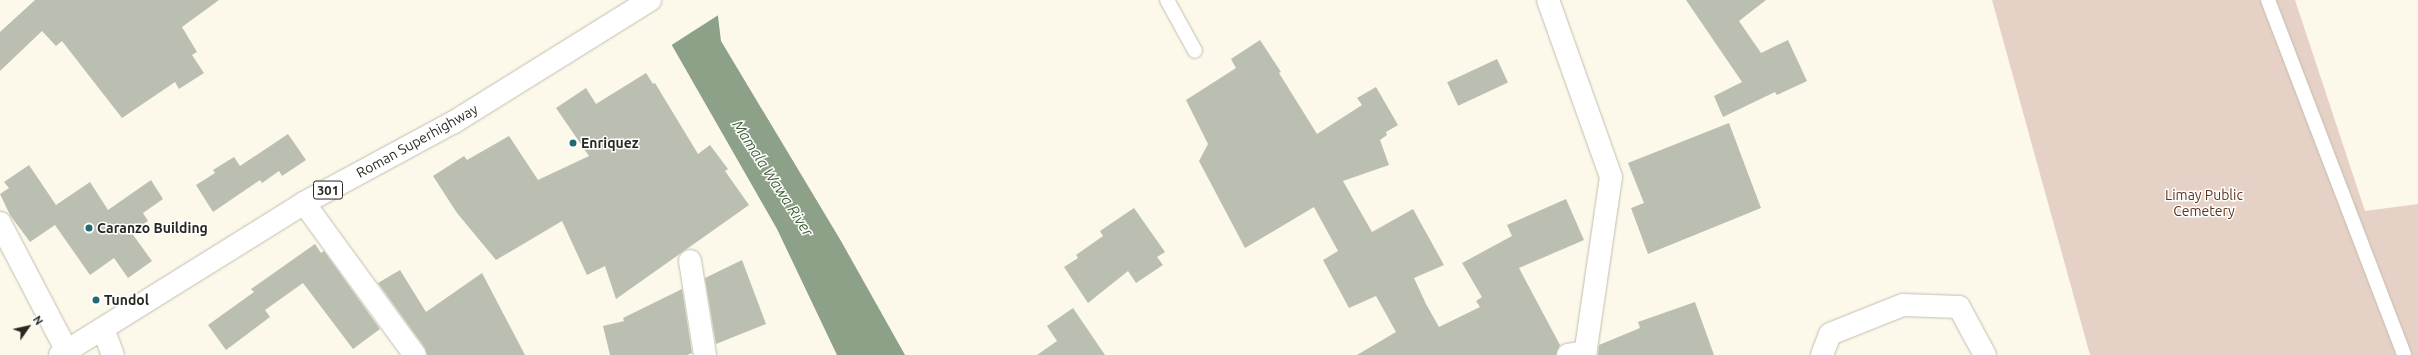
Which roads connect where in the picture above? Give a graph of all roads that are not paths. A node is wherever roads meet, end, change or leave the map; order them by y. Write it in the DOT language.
graph roads {
  1 [pos="650,0"];
  2 [pos="1167,0"];
  3 [pos="1548,0"];
  4 [pos="2268,0"];
  5 [pos="1195,51"];
  6 [pos="304,203"];
  7 [pos="0,223"];
  8 [pos="690,261"];
  9 [pos="103,329"];
  10 [pos="64,353"];
  11 [pos="1579,354"];
  12 [pos="113,355"];
  13 [pos="414,355"];
  14 [pos="705,355"];
  15 [pos="1822,355"];
  16 [pos="1985,355"];
  17 [pos="2404,355"];
  1 -- 6 [label="street, Roman Superhighway / 301"];
  2 -- 5 [label="lane"];
  3 -- 11 [label="street"];
  4 -- 17 [label="lane"];
  6 -- 9 [label="street, Roman Superhighway / 301"];
  6 -- 13 [label="street"];
  7 -- 10 [label="street"];
  8 -- 14 [label="street"];
  9 -- 10 [label="street, Roman Superhighway / 301"];
  9 -- 12 [label="street"];
  15 -- 16 [label="street"];
}
